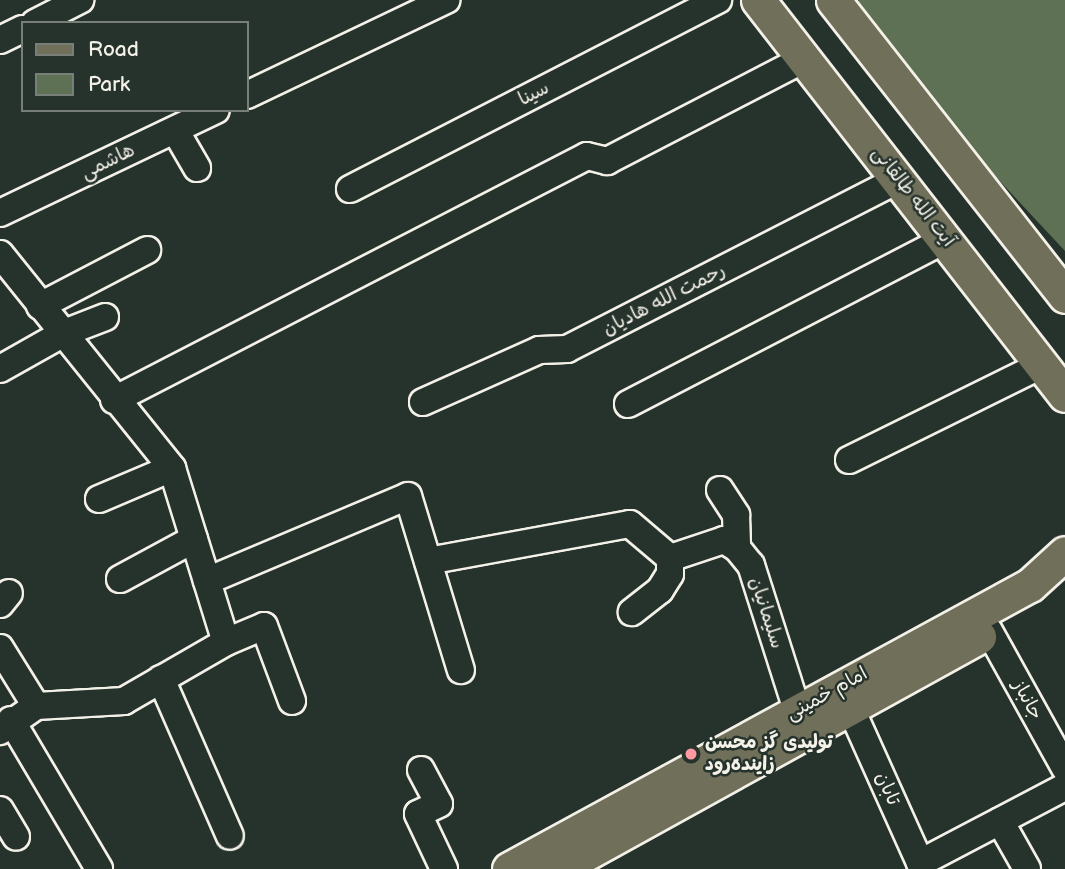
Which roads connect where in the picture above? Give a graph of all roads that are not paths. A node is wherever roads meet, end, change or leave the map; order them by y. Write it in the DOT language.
graph roads {
  1 [pos="80,0"];
  2 [pos="446,0"];
  3 [pos="718,0"];
  4 [pos="758,0"];
  5 [pos="833,0"];
  6 [pos="39,21"];
  7 [pos="21,30"];
  8 [pos="0,40"];
  9 [pos="804,59"];
  10 [pos="248,95"];
  11 [pos="212,112"];
  12 [pos="175,130"];
  13 [pos="197,168"];
  14 [pos="899,179"];
  15 [pos="350,189"];
  16 [pos="0,213"];
  17 [pos="946,239"];
  18 [pos="147,250"];
  19 [pos="0,254"];
  20 [pos="1065,296"];
  21 [pos="40,306"];
  22 [pos="106,317"];
  23 [pos="64,333"];
  24 [pos="1044,364"];
  25 [pos="0,369"];
  26 [pos="1065,395"];
  27 [pos="114,400"];
  28 [pos="423,402"];
  29 [pos="628,404"];
  30 [pos="849,460"];
  31 [pos="172,468"];
  32 [pos="720,489"];
  33 [pos="99,499"];
  34 [pos="194,539"];
  35 [pos="737,548"];
  36 [pos="1065,553"];
  37 [pos="670,558"];
  38 [pos="428,561"];
  39 [pos="120,579"];
  40 [pos="207,581"];
  41 [pos="1065,588"];
  42 [pos="632,612"];
  43 [pos="989,631"];
  44 [pos="226,642"];
  45 [pos="0,648"];
  46 [pos="461,670"];
  47 [pos="161,679"];
  48 [pos="292,701"];
  49 [pos="36,706"];
  50 [pos="851,709"];
  51 [pos="797,710"];
  52 [pos="5,726"];
  53 [pos="1063,760"];
  54 [pos="421,770"];
  55 [pos="1065,787"];
  56 [pos="0,810"];
  57 [pos="1000,821"];
  58 [pos="230,836"];
  59 [pos="16,837"];
  60 [pos="948,860"];
  61 [pos="922,866"];
  62 [pos="99,869"];
  63 [pos="443,869"];
  64 [pos="509,869"];
  65 [pos="558,869"];
  66 [pos="1027,869"];
  1 -- 6 [label="street"];
  2 -- 10 [label="street"];
  3 -- 15 [label="street, سینا"];
  4 -- 9 [label="main road, آیت الله طالقانی"];
  5 -- 20 [label="main road"];
  7 -- 8 [label="street"];
  9 -- 14 [label="main road, آیت الله طالقانی"];
  9 -- 27 [label="street"];
  11 -- 12 [label="street, هاشمی"];
  12 -- 13 [label="street"];
  12 -- 16 [label="street, هاشمی"];
  14 -- 17 [label="main road, آیت الله طالقانی"];
  14 -- 28 [label="street, رحمت الله هادیان"];
  17 -- 24 [label="main road, آیت الله طالقانی"];
  17 -- 29 [label="street"];
  18 -- 21 [label="street"];
  19 -- 21 [label="street"];
  21 -- 23 [label="street"];
  22 -- 23 [label="street"];
  23 -- 25 [label="street"];
  23 -- 27 [label="street"];
  24 -- 26 [label="main road, آیت الله طالقانی"];
  24 -- 30 [label="street"];
  27 -- 31 [label="street"];
  31 -- 33 [label="street"];
  31 -- 34 [label="street"];
  32 -- 35 [label="street"];
  34 -- 39 [label="street"];
  34 -- 40 [label="street"];
  35 -- 37 [label="street"];
  35 -- 51 [label="street, سلیمانیان"];
  36 -- 51 [label="main road, امام خمینی"];
  37 -- 38 [label="street"];
  37 -- 42 [label="street"];
  38 -- 40 [label="street"];
  38 -- 46 [label="street"];
  40 -- 44 [label="street"];
  41 -- 43 [label="main road, امام خمینی"];
  43 -- 50 [label="main road, امام خمینی"];
  43 -- 53 [label="street, جانباز"];
  44 -- 47 [label="street"];
  44 -- 48 [label="street"];
  45 -- 49 [label="street"];
  47 -- 49 [label="street"];
  47 -- 58 [label="street"];
  49 -- 52 [label="street"];
  50 -- 61 [label="street, تابان"];
  50 -- 65 [label="main road, امام خمینی"];
  51 -- 64 [label="main road, امام خمینی"];
  52 -- 62 [label="street"];
  54 -- 63 [label="street"];
  55 -- 57 [label="street"];
  56 -- 59 [label="street"];
  57 -- 60 [label="street"];
  57 -- 66 [label="street"];
  60 -- 61 [label="street"];
}
